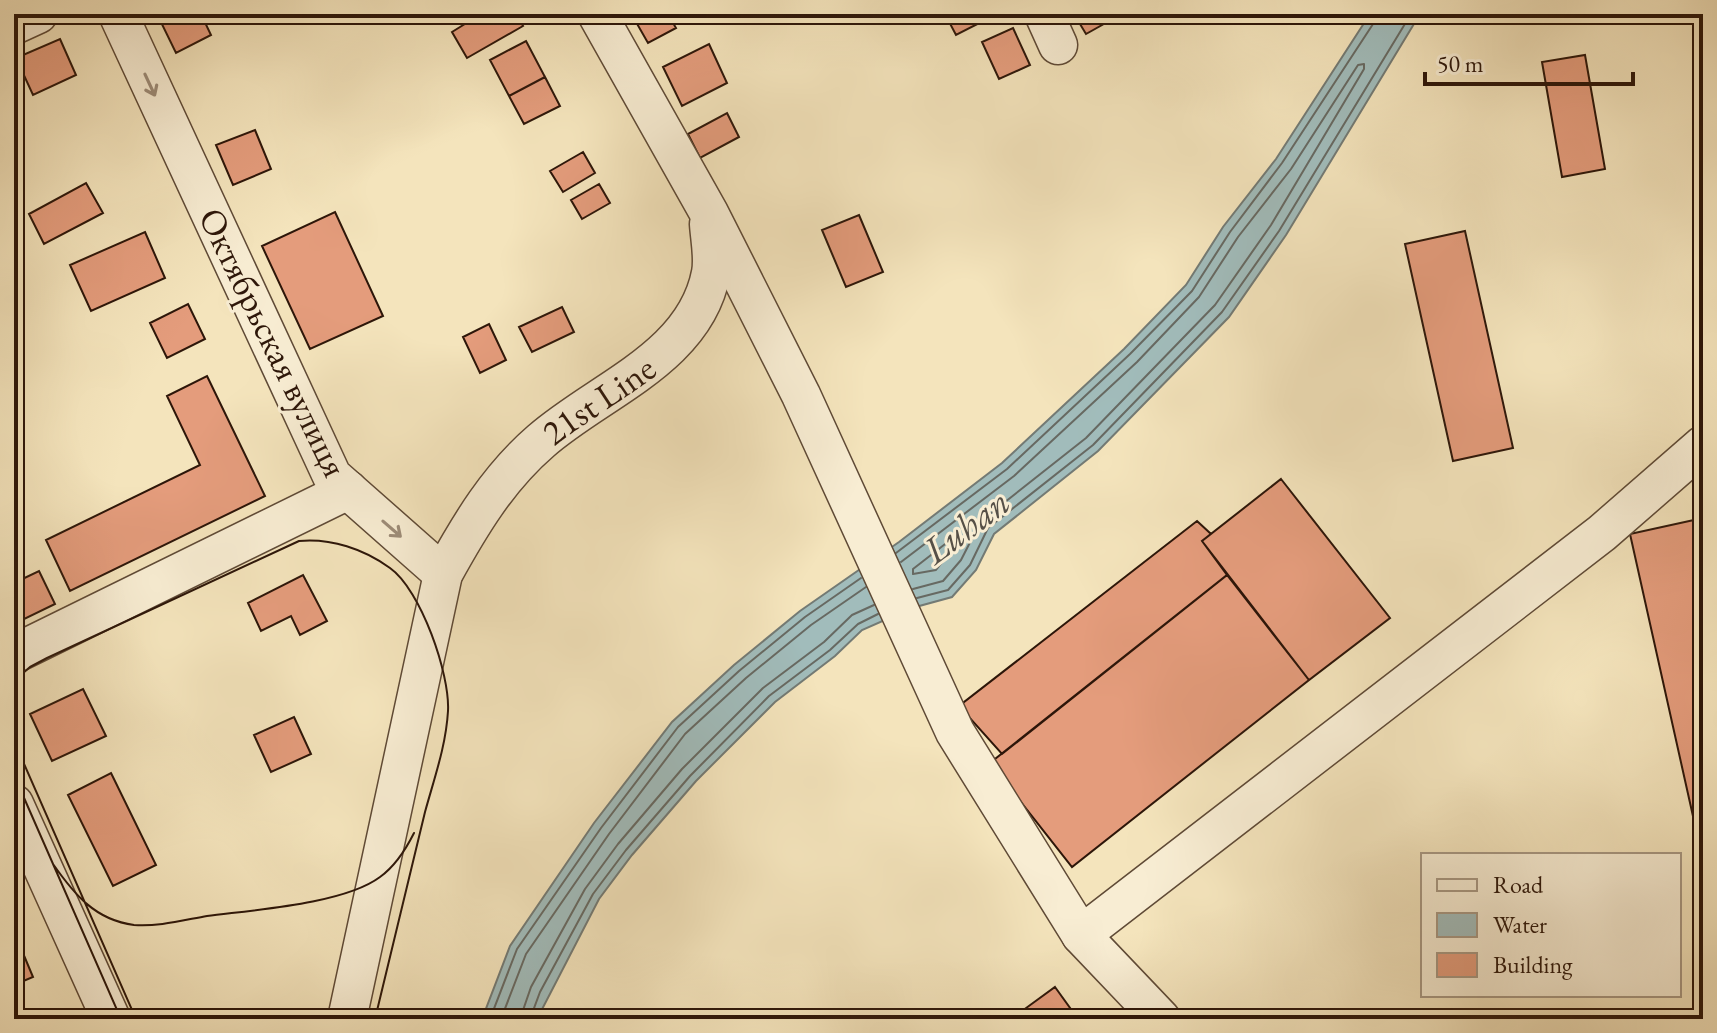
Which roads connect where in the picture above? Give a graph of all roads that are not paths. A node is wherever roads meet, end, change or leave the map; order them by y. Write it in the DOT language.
graph roads {
  1 [pos="38,14"];
  2 [pos="118,14"];
  3 [pos="597,14"];
  4 [pos="14,25"];
  5 [pos="709,213"];
  6 [pos="1703,445"];
  7 [pos="348,490"];
  8 [pos="443,574"];
  9 [pos="14,654"];
  10 [pos="14,804"];
  11 [pos="1081,935"];
  12 [pos="111,1019"];
  13 [pos="347,1019"];
  14 [pos="1161,1019"];
  1 -- 4 [label="street"];
  2 -- 7 [label="street, Октябрьская вулиця, one-way"];
  3 -- 5 [label="street"];
  5 -- 8 [label="street, 21st Line"];
  5 -- 11 [label="street"];
  6 -- 11 [label="street"];
  7 -- 8 [label="street, Октябрьская вулиця, one-way"];
  7 -- 9 [label="street"];
  8 -- 13 [label="street"];
  10 -- 12 [label="street"];
  11 -- 14 [label="street"];
}
